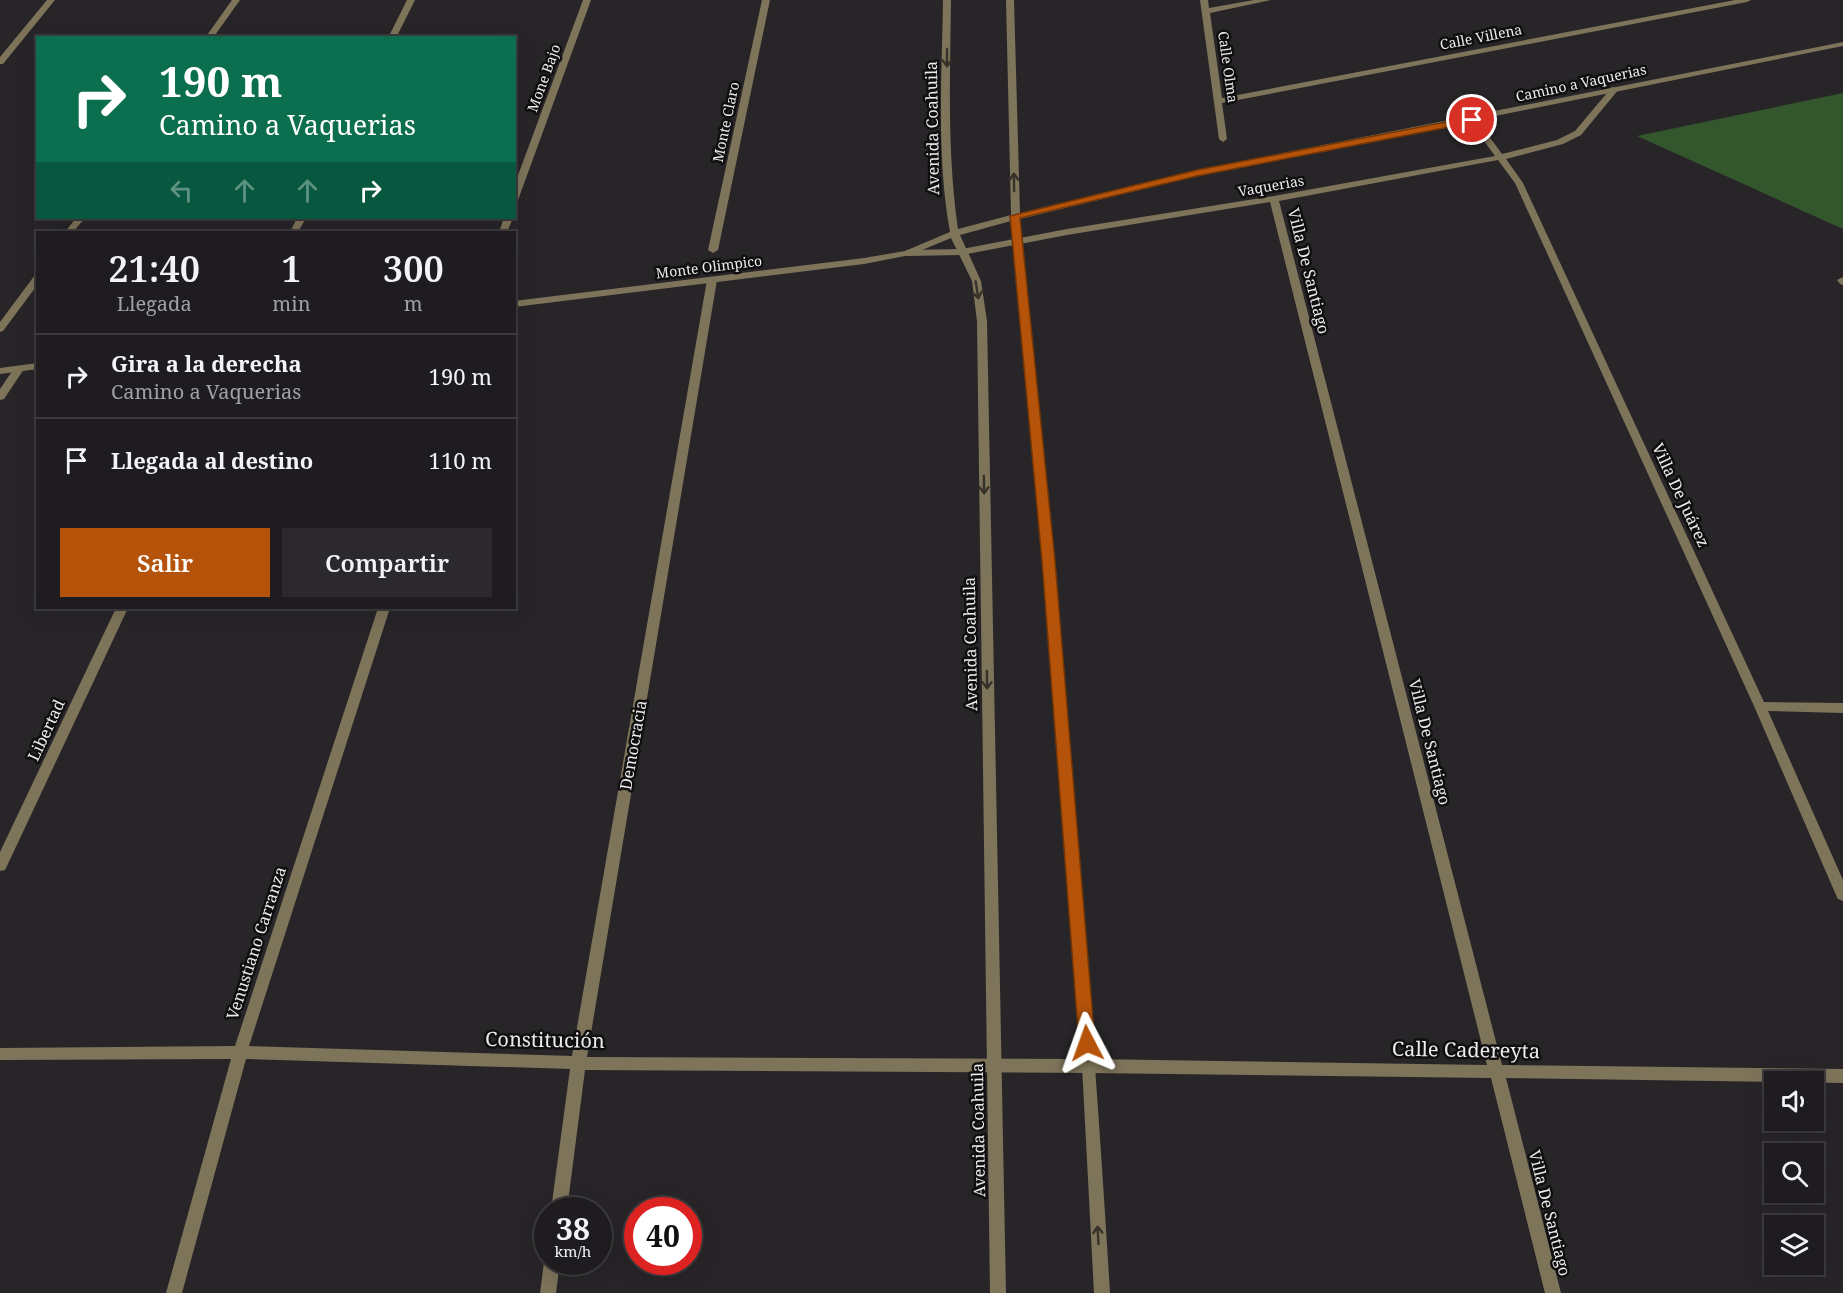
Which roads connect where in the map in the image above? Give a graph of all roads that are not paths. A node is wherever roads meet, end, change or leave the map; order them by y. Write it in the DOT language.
graph roads {
  1 [pos="51,0"];
  2 [pos="236,0"];
  3 [pos="411,0"];
  4 [pos="587,0"];
  5 [pos="765,0"];
  6 [pos="947,0"];
  7 [pos="1010,0"];
  8 [pos="1204,0"];
  9 [pos="1268,0"];
  10 [pos="1747,0"];
  11 [pos="1206,11"];
  12 [pos="210,36"];
  13 [pos="393,36"];
  14 [pos="1843,44"];
  15 [pos="0,62"];
  16 [pos="1615,89"];
  17 [pos="1220,101"];
  18 [pos="1472,120"];
  19 [pos="1223,139"];
  20 [pos="1502,157"];
  21 [pos="516,195"];
  22 [pos="1274,199"];
  23 [pos="1015,216"];
  24 [pos="79,219"];
  25 [pos="70,231"];
  26 [pos="955,233"];
  27 [pos="1016,242"];
  28 [pos="713,250"];
  29 [pos="962,252"];
  30 [pos="907,253"];
  31 [pos="36,280"];
  32 [pos="712,280"];
  33 [pos="516,304"];
  34 [pos="0,329"];
  35 [pos="36,366"];
  36 [pos="19,369"];
  37 [pos="0,371"];
  38 [pos="0,397"];
  39 [pos="122,609"];
  40 [pos="384,609"];
  41 [pos="1760,706"];
  42 [pos="1843,708"];
  43 [pos="0,866"];
  44 [pos="1843,895"];
  45 [pos="240,1052"];
  46 [pos="0,1054"];
  47 [pos="578,1063"];
  48 [pos="993,1066"];
  49 [pos="1089,1066"];
  50 [pos="1497,1071"];
  51 [pos="1843,1076"];
  52 [pos="561,1197"];
  53 [pos="550,1275"];
  54 [pos="174,1293"];
  55 [pos="548,1293"];
  56 [pos="998,1293"];
  57 [pos="1101,1293"];
  58 [pos="1553,1293"];
  1 -- 15 [label="street"];
  2 -- 12 [label="street"];
  3 -- 13 [label="street"];
  4 -- 21 [label="street, Mone Bajo"];
  5 -- 28 [label="street, Monte Claro"];
  6 -- 26 [label="street, Avenida Coahuila, one-way"];
  23 -- 7 [label="street, one-way"];
  8 -- 11 [label="street, Calle Olma"];
  9 -- 11 [label="street"];
  10 -- 17 [label="street, Calle Villena"];
  11 -- 17 [label="street, Calle Olma"];
  14 -- 16 [label="street, Camino a Vaquerias"];
  16 -- 18 [label="street, Camino a Vaquerias"];
  16 -- 20 [label="street, Vaquerias"];
  17 -- 19 [label="street, Calle Olma"];
  18 -- 20 [label="street, Villa De Juárez"];
  18 -- 23 [label="street, Camino a Vaquerias"];
  20 -- 22 [label="street, Vaquerias"];
  20 -- 41 [label="street, Villa De Juárez"];
  22 -- 27 [label="street, Vaquerias"];
  22 -- 50 [label="street, Villa De Santiago"];
  23 -- 26 [label="street, Camino a Vaquerias"];
  23 -- 27 [label="street"];
  24 -- 25 [label="street"];
  26 -- 29 [label="street, Avenida Coahuila"];
  26 -- 30 [label="street, Camino a Vaquerias"];
  27 -- 29 [label="street, Vaquerias"];
  27 -- 49 [label="street"];
  29 -- 30 [label="street, Vaquerias"];
  29 -- 48 [label="street, Avenida Coahuila, one-way"];
  30 -- 32 [label="street, Monte Olimpico"];
  31 -- 34 [label="street"];
  32 -- 33 [label="street, Monte Olimpico"];
  32 -- 47 [label="street, Democracia"];
  35 -- 36 [label="street"];
  36 -- 37 [label="street"];
  36 -- 38 [label="street"];
  39 -- 43 [label="street, Libertad"];
  40 -- 45 [label="street, Venustiano Carranza"];
  41 -- 42 [label="street"];
  41 -- 44 [label="street, Villa De Juárez"];
  45 -- 46 [label="street, Constitución"];
  45 -- 47 [label="street, Constitución"];
  45 -- 54 [label="street, Venustiano Carranza"];
  47 -- 48 [label="street, Constitución"];
  47 -- 52 [label="street, Democracia"];
  48 -- 49 [label="street, Constitución"];
  48 -- 56 [label="street, Avenida Coahuila"];
  49 -- 50 [label="street, Calle Cadereyta"];
  57 -- 49 [label="street, one-way"];
  50 -- 51 [label="street, Calle Cadereyta"];
  50 -- 58 [label="street, Villa De Santiago"];
  53 -- 55 [label="street"];
}
